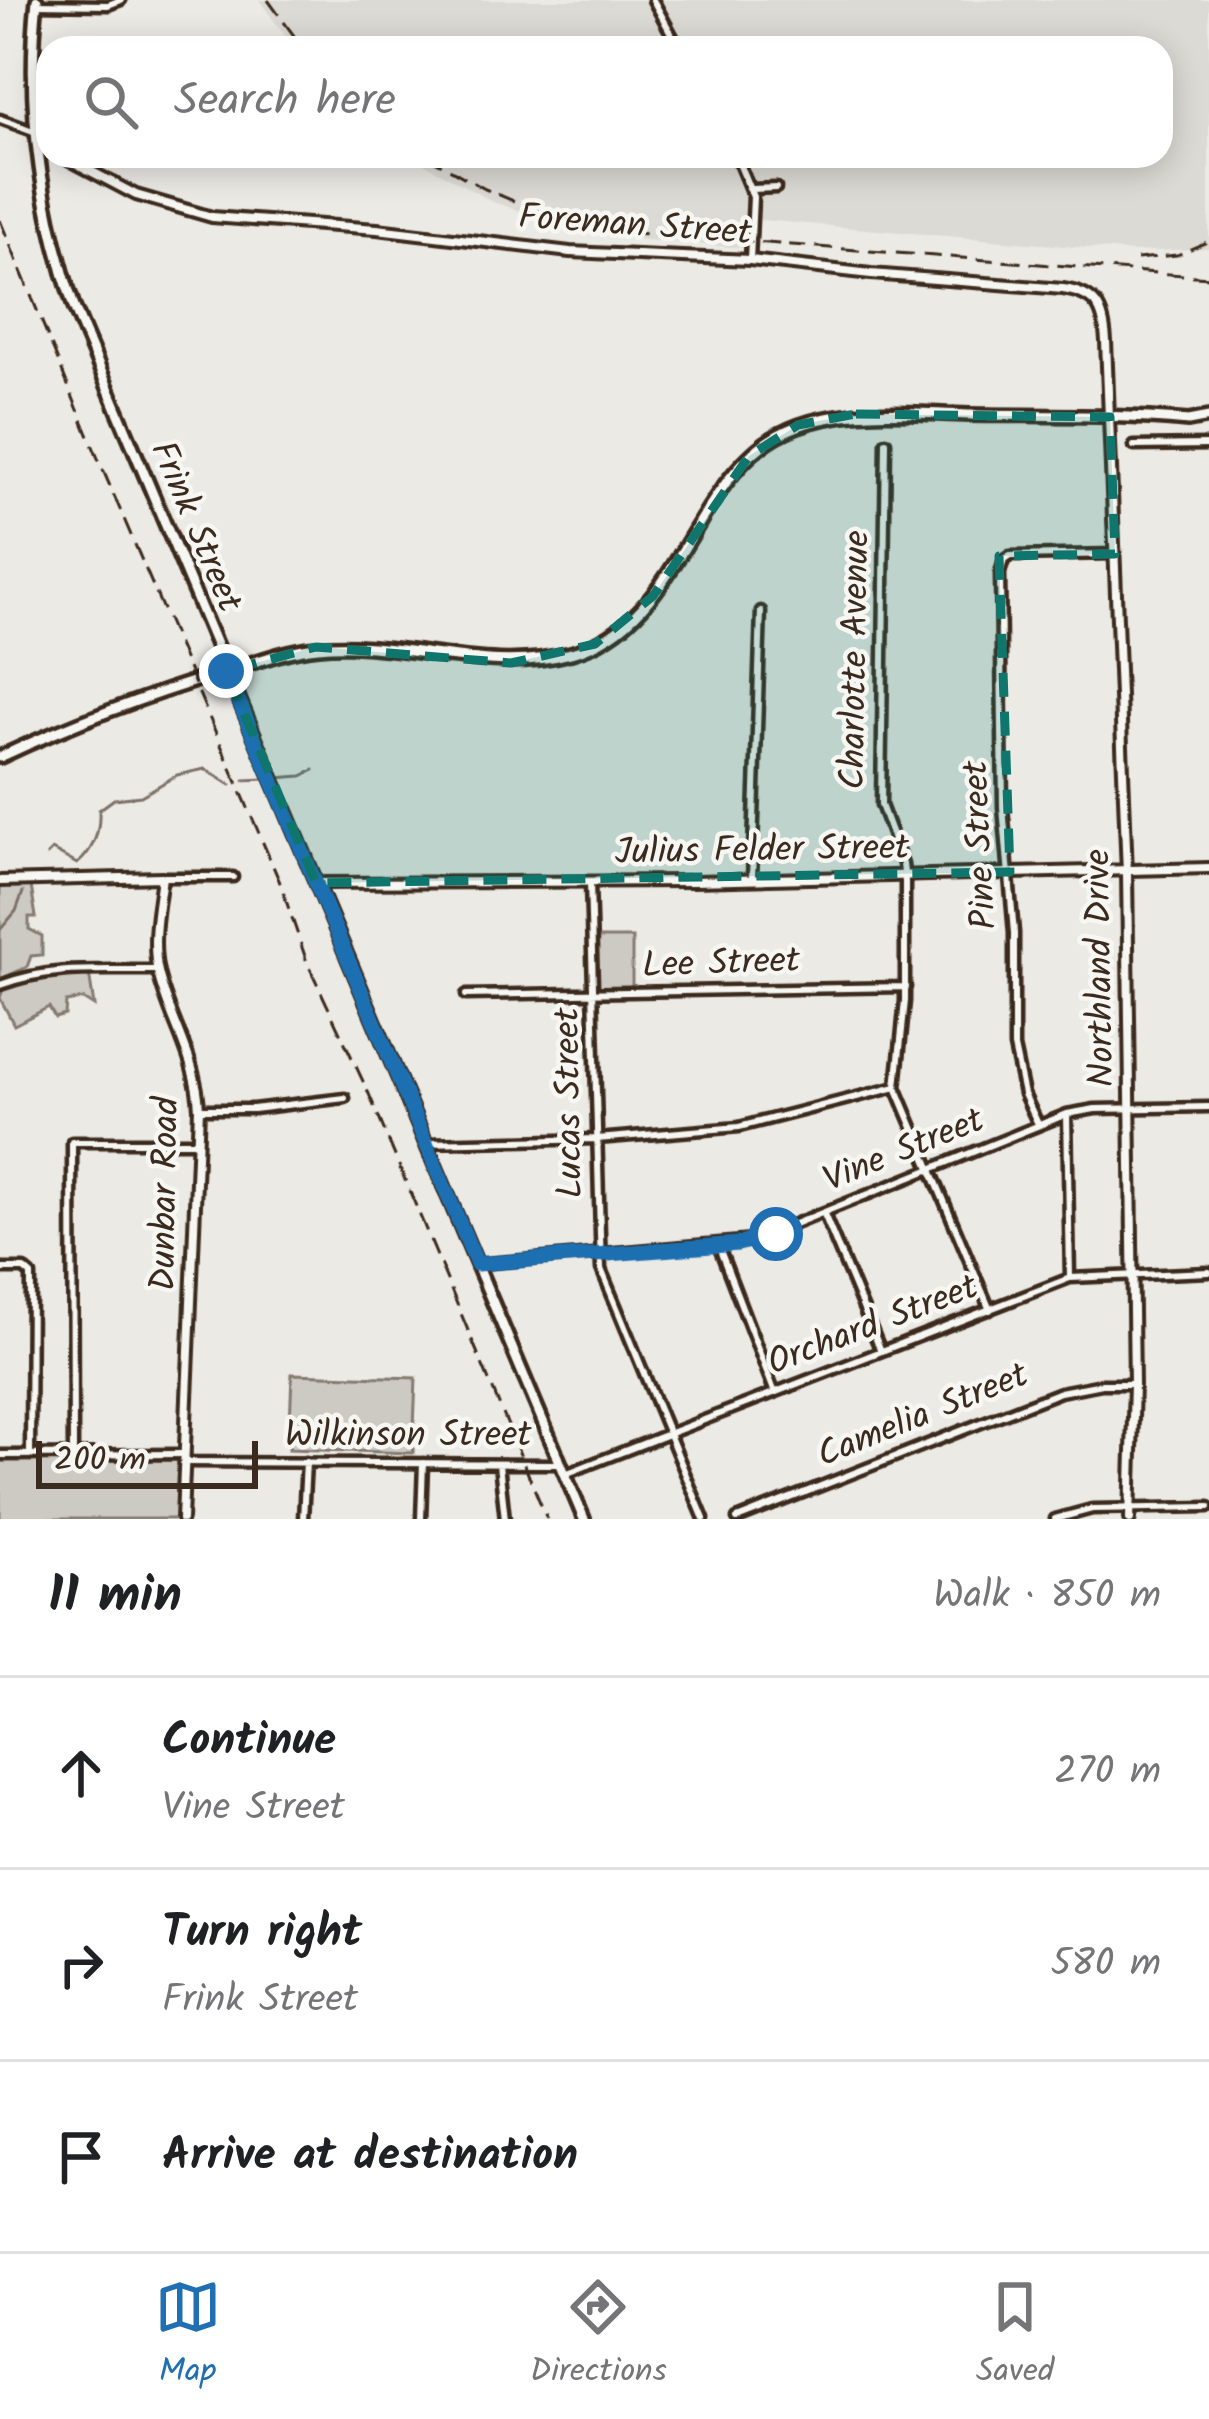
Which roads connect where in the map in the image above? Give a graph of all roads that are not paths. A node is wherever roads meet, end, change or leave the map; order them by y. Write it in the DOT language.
graph roads {
  1 [pos="121,0"];
  2 [pos="653,0"];
  3 [pos="37,2"];
  4 [pos="672,36"];
  5 [pos="0,119"];
  6 [pos="36,132"];
  7 [pos="45,168"];
  8 [pos="85,168"];
  9 [pos="742,168"];
  10 [pos="776,188"];
  11 [pos="752,189"];
  12 [pos="750,260"];
  13 [pos="1110,417"];
  14 [pos="1209,417"];
  15 [pos="886,442"];
  16 [pos="1134,446"];
  17 [pos="1209,446"];
  18 [pos="1115,554"];
  19 [pos="761,611"];
  20 [pos="226,671"];
  21 [pos="0,757"];
  22 [pos="1209,868"];
  23 [pos="1126,870"];
  24 [pos="1010,872"];
  25 [pos="905,875"];
  26 [pos="162,877"];
  27 [pos="233,877"];
  28 [pos="752,879"];
  29 [pos="0,881"];
  30 [pos="590,882"];
  31 [pos="316,883"];
  32 [pos="158,970"];
  33 [pos="0,985"];
  34 [pos="906,987"];
  35 [pos="466,994"];
  36 [pos="595,994"];
  37 [pos="896,1087"];
  38 [pos="345,1098"];
  39 [pos="1209,1107"];
  40 [pos="1130,1108"];
  41 [pos="199,1109"];
  42 [pos="1067,1114"];
  43 [pos="1038,1124"];
  44 [pos="597,1139"];
  45 [pos="197,1142"];
  46 [pos="426,1144"];
  47 [pos="930,1170"];
  48 [pos="824,1214"];
  49 [pos="718,1245"];
  50 [pos="600,1254"];
  51 [pos="477,1264"];
  52 [pos="0,1269"];
  53 [pos="1209,1272"];
  54 [pos="1133,1273"];
  55 [pos="1070,1278"];
  56 [pos="990,1310"];
  57 [pos="881,1352"];
  58 [pos="1134,1384"];
  59 [pos="775,1393"];
  60 [pos="669,1433"];
  61 [pos="30,1454"];
  62 [pos="73,1454"];
  63 [pos="0,1455"];
  64 [pos="185,1458"];
  65 [pos="306,1462"];
  66 [pos="423,1463"];
  67 [pos="499,1464"];
  68 [pos="562,1469"];
  69 [pos="1209,1507"];
  70 [pos="1131,1514"];
  71 [pos="182,1519"];
  72 [pos="303,1519"];
  73 [pos="421,1519"];
  74 [pos="505,1519"];
  75 [pos="584,1519"];
  76 [pos="704,1519"];
  77 [pos="737,1519"];
  78 [pos="1055,1519"];
  1 -- 3 [label="street"];
  2 -- 4 [label="street"];
  3 -- 6 [label="main road, Frink Street"];
  5 -- 6 [label="street"];
  7 -- 20 [label="main road, Frink Street"];
  8 -- 12 [label="street, Foreman Street"];
  9 -- 11 [label="street"];
  10 -- 11 [label="street"];
  11 -- 12 [label="street"];
  12 -- 13 [label="street, Foreman Street"];
  13 -- 14 [label="main road"];
  13 -- 18 [label="street, Northland Drive"];
  13 -- 20 [label="main road"];
  15 -- 25 [label="street, Charlotte Avenue"];
  16 -- 17 [label="street"];
  18 -- 23 [label="street, Northland Drive"];
  18 -- 24 [label="street, Pine Street"];
  19 -- 28 [label="street"];
  20 -- 21 [label="main road"];
  20 -- 31 [label="main road, Frink Street"];
  22 -- 23 [label="street, Julius Felder Street"];
  23 -- 24 [label="street, Julius Felder Street"];
  23 -- 40 [label="street, Northland Drive"];
  24 -- 25 [label="street, Julius Felder Street"];
  24 -- 43 [label="street, Pine Street"];
  25 -- 28 [label="street, Julius Felder Street"];
  25 -- 34 [label="street, Charlotte Avenue"];
  26 -- 27 [label="street"];
  26 -- 29 [label="street"];
  26 -- 32 [label="street, Dunbar Road"];
  28 -- 30 [label="street, Julius Felder Street"];
  30 -- 31 [label="street, Julius Felder Street"];
  30 -- 36 [label="street, Lucas Street"];
  31 -- 46 [label="main road, Frink Street"];
  32 -- 33 [label="street"];
  32 -- 41 [label="street, Dunbar Road"];
  34 -- 36 [label="street, Lee Street"];
  34 -- 37 [label="street, Charlotte Avenue"];
  35 -- 36 [label="street, Lee Street"];
  36 -- 44 [label="street, Lucas Street"];
  37 -- 44 [label="street"];
  37 -- 47 [label="street"];
  38 -- 41 [label="street"];
  39 -- 40 [label="street, Vine Street"];
  40 -- 42 [label="street, Vine Street"];
  40 -- 54 [label="street, Northland Drive"];
  41 -- 45 [label="street, Dunbar Road"];
  42 -- 43 [label="street, Vine Street"];
  42 -- 55 [label="street"];
  43 -- 47 [label="street, Vine Street"];
  44 -- 46 [label="street"];
  44 -- 50 [label="street, Lucas Street"];
  45 -- 62 [label="street"];
  45 -- 64 [label="street, Dunbar Road"];
  46 -- 51 [label="main road, Frink Street"];
  47 -- 48 [label="street, Vine Street"];
  47 -- 56 [label="street"];
  48 -- 49 [label="street, Vine Street"];
  48 -- 57 [label="street"];
  49 -- 50 [label="street, Vine Street"];
  49 -- 59 [label="street"];
  50 -- 51 [label="street, Vine Street"];
  50 -- 60 [label="street, Lucas Street"];
  51 -- 68 [label="main road, Frink Street"];
  52 -- 61 [label="street"];
  53 -- 54 [label="street, Orchard Street"];
  54 -- 55 [label="street, Orchard Street"];
  54 -- 58 [label="street, Northland Drive"];
  55 -- 56 [label="street, Orchard Street"];
  56 -- 57 [label="street, Orchard Street"];
  57 -- 59 [label="street, Orchard Street"];
  58 -- 70 [label="street, Northland Drive"];
  58 -- 77 [label="street, Camelia Street"];
  59 -- 60 [label="street, Orchard Street"];
  60 -- 68 [label="street, Orchard Street"];
  60 -- 76 [label="street, Lucas Street"];
  61 -- 62 [label="street, Wilkinson Street"];
  61 -- 63 [label="street, Wilkinson Street"];
  62 -- 64 [label="street, Wilkinson Street"];
  64 -- 65 [label="street, Wilkinson Street"];
  64 -- 71 [label="street, Dunbar Road"];
  65 -- 66 [label="street, Wilkinson Street"];
  65 -- 72 [label="street"];
  66 -- 67 [label="street, Wilkinson Street"];
  66 -- 73 [label="street"];
  67 -- 68 [label="street, Wilkinson Street"];
  67 -- 74 [label="street"];
  68 -- 75 [label="main road, Frink Street"];
  69 -- 70 [label="street"];
  70 -- 78 [label="street"];
}
